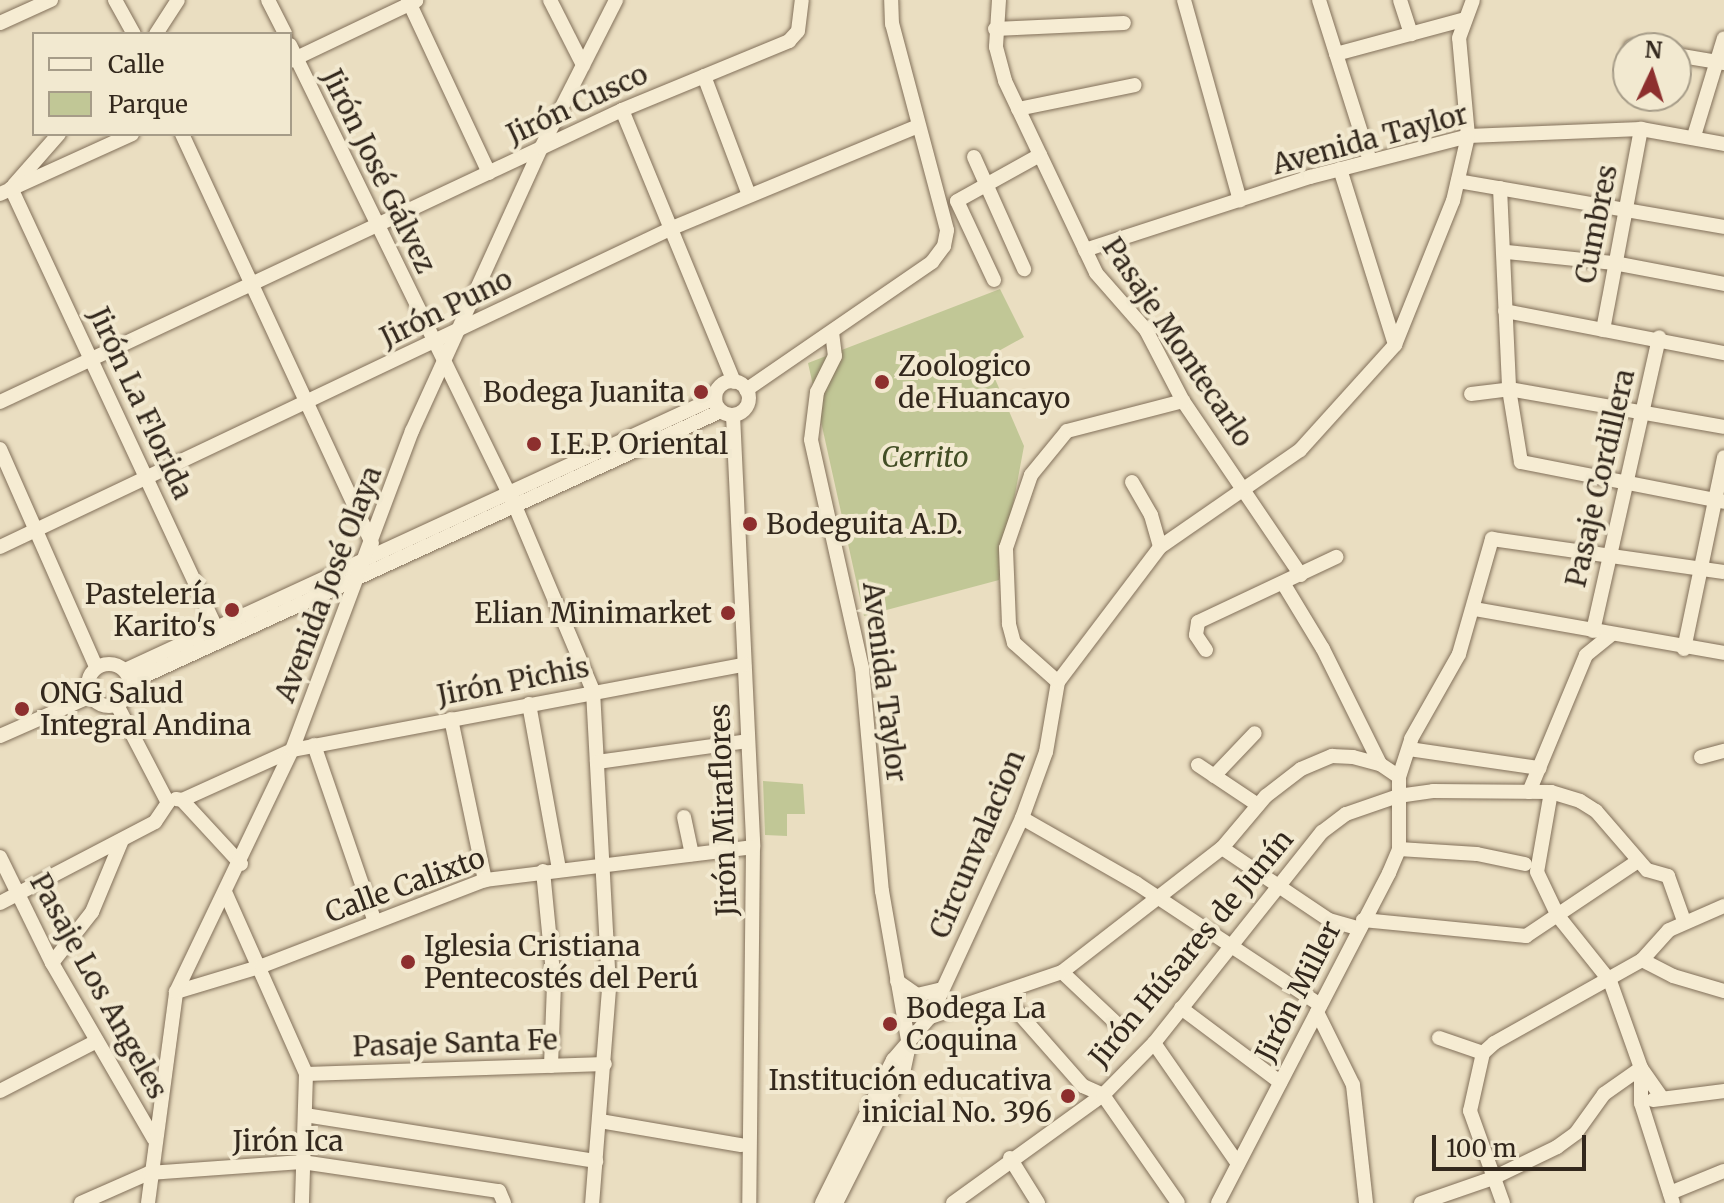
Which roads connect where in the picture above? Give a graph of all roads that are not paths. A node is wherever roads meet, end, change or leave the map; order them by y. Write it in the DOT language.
graph roads {
  1 [pos="51,0"];
  2 [pos="115,0"];
  3 [pos="178,0"];
  4 [pos="268,0"];
  5 [pos="550,0"];
  6 [pos="616,0"];
  7 [pos="802,0"];
  8 [pos="891,0"];
  9 [pos="999,0"];
  10 [pos="1184,0"];
  11 [pos="1319,0"];
  12 [pos="1400,0"];
  13 [pos="1473,0"];
  14 [pos="412,1"];
  15 [pos="1462,20"];
  16 [pos="0,23"];
  17 [pos="1124,23"];
  18 [pos="995,29"];
  19 [pos="133,32"];
  20 [pos="157,32"];
  21 [pos="284,32"];
  22 [pos="1411,34"];
  23 [pos="1724,38"];
  24 [pos="1336,54"];
  25 [pos="292,55"];
  26 [pos="1692,58"];
  27 [pos="1720,63"];
  28 [pos="583,65"];
  29 [pos="704,76"];
  30 [pos="1135,85"];
  31 [pos="1018,109"];
  32 [pos="622,110"];
  33 [pos="918,126"];
  34 [pos="1641,129"];
  35 [pos="57,136"];
  36 [pos="128,136"];
  37 [pos="183,136"];
  38 [pos="1468,136"];
  39 [pos="1694,136"];
  40 [pos="1724,144"];
  41 [pos="541,148"];
  42 [pos="1040,155"];
  43 [pos="974,157"];
  44 [pos="1370,161"];
  45 [pos="1340,169"];
  46 [pos="489,173"];
  47 [pos="1458,181"];
  48 [pos="986,185"];
  49 [pos="1500,188"];
  50 [pos="6,191"];
  51 [pos="749,195"];
  52 [pos="1240,200"];
  53 [pos="1625,210"];
  54 [pos="376,226"];
  55 [pos="1724,227"];
  56 [pos="672,228"];
  57 [pos="1085,250"];
  58 [pos="1507,252"];
  59 [pos="1614,263"];
  60 [pos="1024,269"];
  61 [pos="994,280"];
  62 [pos="1724,284"];
  63 [pos="253,285"];
  64 [pos="1505,311"];
  65 [pos="1603,330"];
  66 [pos="458,331"];
  67 [pos="832,332"];
  68 [pos="1659,337"];
  69 [pos="433,343"];
  70 [pos="1395,345"];
  71 [pos="1724,353"];
  72 [pos="91,358"];
  73 [pos="443,363"];
  74 [pos="740,386"];
  75 [pos="1509,389"];
  76 [pos="1471,394"];
  77 [pos="1183,401"];
  78 [pos="0,402"];
  79 [pos="307,404"];
  80 [pos="723,408"];
  81 [pos="1642,413"];
  82 [pos="1724,427"];
  83 [pos="0,449"];
  84 [pos="1724,457"];
  85 [pos="148,479"];
  86 [pos="1132,482"];
  87 [pos="1625,485"];
  88 [pos="1244,487"];
  89 [pos="512,500"];
  90 [pos="1719,501"];
  91 [pos="36,530"];
  92 [pos="372,543"];
  93 [pos="0,547"];
  94 [pos="1160,547"];
  95 [pos="1608,554"];
  96 [pos="1336,557"];
  97 [pos="1702,565"];
  98 [pos="364,566"];
  99 [pos="1724,572"];
  100 [pos="1301,575"];
  101 [pos="1283,583"];
  102 [pos="1475,609"];
  103 [pos="1593,631"];
  104 [pos="219,634"];
  105 [pos="1612,634"];
  106 [pos="1684,649"];
  107 [pos="1206,650"];
  108 [pos="1724,654"];
  109 [pos="744,665"];
  110 [pos="96,667"];
  111 [pos="128,676"];
  112 [pos="1058,682"];
  113 [pos="593,691"];
  114 [pos="86,698"];
  115 [pos="529,704"];
  116 [pos="117,705"];
  117 [pos="451,719"];
  118 [pos="1255,733"];
  119 [pos="0,736"];
  120 [pos="748,741"];
  121 [pos="314,745"];
  122 [pos="1409,749"];
  123 [pos="292,750"];
  124 [pos="1724,751"];
  125 [pos="1701,757"];
  126 [pos="597,762"];
  127 [pos="1380,764"];
  128 [pos="1198,765"];
  129 [pos="1540,768"];
  130 [pos="1214,776"];
  131 [pos="1399,777"];
  132 [pos="1529,792"];
  133 [pos="1551,792"];
  134 [pos="1398,796"];
  135 [pos="175,801"];
  136 [pos="1258,805"];
  137 [pos="684,817"];
  138 [pos="1022,818"];
  139 [pos="122,840"];
  140 [pos="753,847"];
  141 [pos="1222,848"];
  142 [pos="1399,849"];
  143 [pos="692,854"];
  144 [pos="0,857"];
  145 [pos="1638,861"];
  146 [pos="241,864"];
  147 [pos="1525,864"];
  148 [pos="605,866"];
  149 [pos="551,870"];
  150 [pos="485,880"];
  151 [pos="1276,887"];
  152 [pos="18,893"];
  153 [pos="226,894"];
  154 [pos="1158,897"];
  155 [pos="0,903"];
  156 [pos="1724,906"];
  157 [pos="1558,916"];
  158 [pos="1684,921"];
  159 [pos="375,922"];
  160 [pos="1362,924"];
  161 [pos="1229,946"];
  162 [pos="1642,960"];
  163 [pos="52,963"];
  164 [pos="262,966"];
  165 [pos="1062,972"];
  166 [pos="897,981"];
  167 [pos="1610,981"];
  168 [pos="942,989"];
  169 [pos="1724,991"];
  170 [pos="176,992"];
  171 [pos="1002,994"];
  172 [pos="1181,1008"];
  173 [pos="1319,1008"];
  174 [pos="930,1017"];
  175 [pos="1118,1025"];
  176 [pos="1439,1038"];
  177 [pos="97,1041"];
  178 [pos="1154,1043"];
  179 [pos="909,1045"];
  180 [pos="1483,1053"];
  181 [pos="605,1064"];
  182 [pos="551,1066"];
  183 [pos="1641,1068"];
  184 [pos="306,1074"];
  185 [pos="1280,1082"];
  186 [pos="0,1091"];
  187 [pos="1724,1091"];
  188 [pos="1103,1095"];
  189 [pos="1662,1098"];
  190 [pos="1641,1103"];
  191 [pos="305,1115"];
  192 [pos="600,1121"];
  193 [pos="154,1139"];
  194 [pos="741,1145"];
  195 [pos="1010,1158"];
  196 [pos="596,1161"];
  197 [pos="302,1162"];
  198 [pos="1238,1164"];
  199 [pos="1724,1171"];
  200 [pos="149,1173"];
  201 [pos="1493,1178"];
  202 [pos="502,1197"];
  203 [pos="1672,1198"];
  204 [pos="81,1203"];
  205 [pos="148,1203"];
  206 [pos="302,1203"];
  207 [pos="592,1203"];
  208 [pos="749,1203"];
  209 [pos="822,1203"];
  210 [pos="836,1203"];
  211 [pos="953,1203"];
  212 [pos="1038,1203"];
  213 [pos="1178,1203"];
  214 [pos="1218,1203"];
  215 [pos="1366,1203"];
  216 [pos="1421,1203"];
  217 [pos="1503,1203"];
  1 -- 16 [label="street"];
  2 -- 19 [label="street"];
  3 -- 20 [label="street"];
  4 -- 21 [label="street"];
  5 -- 28 [label="street"];
  6 -- 28 [label="street, Avenida José Olaya"];
  7 -- 29 [label="street, Jirón Cusco"];
  8 -- 33 [label="street"];
  9 -- 18 [label="street, Pasaje Montecarlo"];
  10 -- 52 [label="street"];
  11 -- 24 [label="street"];
  12 -- 22 [label="street"];
  13 -- 15 [label="street"];
  14 -- 25 [label="street"];
  14 -- 46 [label="street"];
  15 -- 22 [label="street"];
  15 -- 38 [label="street, Circunvalacion"];
  17 -- 18 [label="street"];
  18 -- 31 [label="street, Pasaje Montecarlo"];
  22 -- 24 [label="street"];
  23 -- 27 [label="street"];
  24 -- 44 [label="street"];
  25 -- 54 [label="street, Jirón José Gálvez"];
  26 -- 27 [label="street"];
  27 -- 39 [label="street"];
  28 -- 41 [label="street, Avenida José Olaya"];
  29 -- 32 [label="street, Jirón Cusco"];
  29 -- 51 [label="street"];
  30 -- 31 [label="street"];
  31 -- 42 [label="street, Pasaje Montecarlo"];
  32 -- 41 [label="street, Jirón Cusco"];
  32 -- 56 [label="street"];
  33 -- 51 [label="street, Jirón Puno"];
  33 -- 67 [label="street"];
  34 -- 38 [label="street, Avenida Taylor"];
  34 -- 39 [label="street, Avenida Taylor"];
  34 -- 53 [label="street, Cumbres"];
  35 -- 50 [label="street"];
  36 -- 50 [label="street"];
  37 -- 63 [label="street"];
  38 -- 44 [label="street, Avenida Taylor"];
  38 -- 47 [label="street, Circunvalacion"];
  39 -- 40 [label="street, Avenida Taylor"];
  41 -- 46 [label="street, Jirón Cusco"];
  41 -- 66 [label="street, Avenida José Olaya"];
  42 -- 48 [label="street"];
  42 -- 57 [label="street, Pasaje Montecarlo"];
  43 -- 48 [label="street"];
  44 -- 45 [label="street, Avenida Taylor"];
  45 -- 52 [label="street, Avenida Taylor"];
  45 -- 70 [label="street"];
  46 -- 54 [label="street, Jirón Cusco"];
  47 -- 49 [label="street"];
  47 -- 70 [label="street, Circunvalacion"];
  48 -- 60 [label="street"];
  48 -- 61 [label="street"];
  49 -- 53 [label="street"];
  49 -- 58 [label="street"];
  50 -- 72 [label="street, Jirón La Florida"];
  51 -- 56 [label="street, Jirón Puno"];
  52 -- 57 [label="street, Avenida Taylor"];
  53 -- 55 [label="street"];
  53 -- 59 [label="street, Cumbres"];
  54 -- 63 [label="street, Jirón Cusco"];
  54 -- 69 [label="street, Jirón José Gálvez"];
  56 -- 66 [label="street, Jirón Puno"];
  56 -- 74 [label="street"];
  57 -- 77 [label="street, Pasaje Montecarlo"];
  58 -- 59 [label="street"];
  58 -- 64 [label="street"];
  59 -- 62 [label="street"];
  59 -- 65 [label="street, Cumbres"];
  63 -- 72 [label="street, Jirón Cusco"];
  63 -- 79 [label="street"];
  64 -- 65 [label="street"];
  64 -- 75 [label="street"];
  65 -- 68 [label="street"];
  66 -- 69 [label="street, Jirón Puno"];
  66 -- 73 [label="street, Avenida José Olaya"];
  67 -- 74 [label="street"];
  67 -- 166 [label="street, Avenida Taylor"];
  68 -- 71 [label="street"];
  68 -- 81 [label="street, Pasaje Cordillera"];
  69 -- 73 [label="street, Jirón José Gálvez"];
  69 -- 79 [label="street, Jirón Puno"];
  70 -- 88 [label="street, Circunvalacion"];
  72 -- 78 [label="street, Jirón Cusco"];
  72 -- 85 [label="street, Jirón La Florida"];
  73 -- 89 [label="street, Jirón José Gálvez"];
  73 -- 92 [label="street, Avenida José Olaya"];
  74 -- 80 [label="street"];
  74 -- 80 [label="street"];
  75 -- 76 [label="street"];
  75 -- 81 [label="street"];
  75 -- 87 [label="street"];
  77 -- 88 [label="street, Pasaje Montecarlo"];
  77 -- 112 [label="street"];
  79 -- 85 [label="street, Jirón Puno"];
  79 -- 92 [label="street"];
  80 -- 89 [label="street"];
  80 -- 109 [label="street, Jirón Miraflores"];
  81 -- 82 [label="street"];
  81 -- 87 [label="street, Pasaje Cordillera"];
  83 -- 91 [label="street"];
  84 -- 90 [label="street"];
  85 -- 91 [label="street, Jirón Puno"];
  85 -- 104 [label="street, Jirón La Florida"];
  86 -- 94 [label="street"];
  87 -- 90 [label="street"];
  87 -- 95 [label="street, Pasaje Cordillera"];
  88 -- 94 [label="street, Circunvalacion"];
  88 -- 100 [label="street, Pasaje Montecarlo"];
  89 -- 98 [label="street"];
  89 -- 113 [label="street, Jirón José Gálvez"];
  90 -- 97 [label="street"];
  91 -- 93 [label="street, Jirón Puno"];
  91 -- 110 [label="street"];
  92 -- 98 [label="street, Avenida José Olaya"];
  94 -- 112 [label="street, Circunvalacion"];
  95 -- 97 [label="street"];
  95 -- 102 [label="street"];
  95 -- 103 [label="street, Pasaje Cordillera"];
  96 -- 100 [label="street"];
  97 -- 99 [label="street"];
  97 -- 106 [label="street"];
  98 -- 104 [label="street"];
  98 -- 123 [label="street, Avenida José Olaya"];
  100 -- 101 [label="street"];
  101 -- 107 [label="street"];
  101 -- 127 [label="street"];
  102 -- 103 [label="street"];
  102 -- 122 [label="street"];
  103 -- 105 [label="street"];
  104 -- 111 [label="street"];
  105 -- 106 [label="street"];
  105 -- 129 [label="street"];
  106 -- 108 [label="street"];
  109 -- 113 [label="street, Jirón Pichis"];
  109 -- 120 [label="street, Jirón Miraflores"];
  110 -- 111 [label="street"];
  110 -- 114 [label="street"];
  111 -- 116 [label="street"];
  112 -- 138 [label="street, Circunvalacion"];
  113 -- 115 [label="street, Jirón Pichis"];
  113 -- 126 [label="street, Jirón José Gálvez"];
  114 -- 116 [label="street"];
  114 -- 119 [label="street"];
  115 -- 117 [label="street, Jirón Pichis"];
  115 -- 149 [label="street"];
  116 -- 135 [label="street"];
  117 -- 121 [label="street, Jirón Pichis"];
  117 -- 150 [label="street"];
  118 -- 130 [label="street"];
  120 -- 126 [label="street"];
  120 -- 140 [label="street, Jirón Miraflores"];
  121 -- 123 [label="street, Jirón Pichis"];
  121 -- 159 [label="street"];
  122 -- 129 [label="street"];
  122 -- 131 [label="street"];
  123 -- 135 [label="street, Jirón Pichis"];
  123 -- 146 [label="street, Avenida José Olaya"];
  124 -- 125 [label="street"];
  126 -- 148 [label="street, Jirón José Gálvez"];
  127 -- 131 [label="street"];
  127 -- 136 [label="street"];
  128 -- 130 [label="street"];
  129 -- 132 [label="street"];
  130 -- 136 [label="street"];
  131 -- 134 [label="street"];
  132 -- 133 [label="street, Jirón Húsares de Junín"];
  132 -- 134 [label="street, Jirón Húsares de Junín"];
  133 -- 145 [label="street"];
  133 -- 157 [label="street"];
  134 -- 142 [label="street, Jirón Miller"];
  134 -- 151 [label="street, Jirón Húsares de Junín"];
  135 -- 139 [label="street"];
  135 -- 146 [label="street"];
  136 -- 141 [label="street"];
  137 -- 143 [label="street"];
  138 -- 154 [label="street"];
  138 -- 168 [label="street, Circunvalacion"];
  139 -- 152 [label="street"];
  139 -- 163 [label="street"];
  140 -- 143 [label="street, Calle Calixto"];
  140 -- 208 [label="street, Jirón Miraflores"];
  141 -- 151 [label="street"];
  141 -- 154 [label="street"];
  142 -- 147 [label="street"];
  142 -- 160 [label="street, Jirón Miller"];
  143 -- 148 [label="street, Calle Calixto"];
  144 -- 152 [label="street, Pasaje Los Angeles"];
  145 -- 157 [label="street"];
  145 -- 158 [label="street"];
  146 -- 153 [label="street, Avenida José Olaya"];
  148 -- 149 [label="street, Calle Calixto"];
  148 -- 181 [label="street, Jirón José Gálvez"];
  149 -- 150 [label="street, Calle Calixto"];
  149 -- 182 [label="street"];
  150 -- 159 [label="street, Calle Calixto"];
  151 -- 160 [label="street"];
  151 -- 161 [label="street, Jirón Húsares de Junín"];
  152 -- 155 [label="street"];
  152 -- 163 [label="street, Pasaje Los Angeles"];
  153 -- 164 [label="street"];
  153 -- 170 [label="street, Avenida José Olaya"];
  154 -- 161 [label="street"];
  154 -- 165 [label="street"];
  156 -- 158 [label="street"];
  157 -- 160 [label="street"];
  157 -- 167 [label="street"];
  158 -- 162 [label="street"];
  159 -- 164 [label="street, Calle Calixto"];
  160 -- 173 [label="street, Jirón Miller"];
  161 -- 172 [label="street, Jirón Húsares de Junín"];
  161 -- 173 [label="street"];
  162 -- 167 [label="street"];
  162 -- 169 [label="street"];
  163 -- 177 [label="street, Pasaje Los Angeles"];
  164 -- 170 [label="street, Calle Calixto"];
  164 -- 184 [label="street"];
  165 -- 171 [label="street"];
  165 -- 175 [label="street"];
  166 -- 168 [label="street"];
  166 -- 179 [label="street, Avenida Taylor"];
  167 -- 180 [label="street"];
  167 -- 183 [label="street"];
  168 -- 174 [label="street, Circunvalacion"];
  170 -- 193 [label="street, Avenida José Olaya"];
  171 -- 174 [label="street"];
  171 -- 188 [label="street"];
  172 -- 178 [label="street, Jirón Húsares de Junín"];
  172 -- 185 [label="street"];
  173 -- 185 [label="street, Jirón Miller"];
  173 -- 215 [label="street"];
  174 -- 179 [label="street, Circunvalacion"];
  176 -- 180 [label="street"];
  177 -- 186 [label="street"];
  177 -- 193 [label="street, Pasaje Los Angeles"];
  178 -- 188 [label="street, Jirón Húsares de Junín"];
  178 -- 198 [label="street"];
  179 -- 209 [label="street, Circunvalacion"];
  179 -- 210 [label="street, Circunvalacion"];
  180 -- 201 [label="street"];
  181 -- 182 [label="street, Pasaje Santa Fe"];
  181 -- 192 [label="street, Jirón José Gálvez"];
  182 -- 184 [label="street, Pasaje Santa Fe"];
  183 -- 189 [label="street"];
  183 -- 190 [label="street"];
  183 -- 201 [label="street"];
  184 -- 191 [label="street"];
  185 -- 198 [label="street, Jirón Miller"];
  187 -- 189 [label="street"];
  188 -- 195 [label="street, Jirón Húsares de Junín"];
  188 -- 213 [label="street"];
  189 -- 190 [label="street"];
  190 -- 203 [label="street"];
  191 -- 196 [label="street"];
  191 -- 197 [label="street"];
  192 -- 194 [label="street"];
  192 -- 196 [label="street, Jirón José Gálvez"];
  193 -- 200 [label="street, Avenida José Olaya"];
  195 -- 211 [label="street, Jirón Húsares de Junín"];
  195 -- 212 [label="street"];
  196 -- 207 [label="street, Jirón José Gálvez"];
  197 -- 200 [label="street, Jirón Ica"];
  197 -- 202 [label="street, Jirón Ica"];
  197 -- 206 [label="street"];
  198 -- 214 [label="street, Jirón Miller"];
  199 -- 203 [label="street"];
  200 -- 204 [label="street, Jirón Ica"];
  200 -- 205 [label="street, Avenida José Olaya"];
  201 -- 216 [label="street"];
  201 -- 217 [label="street"];
}
